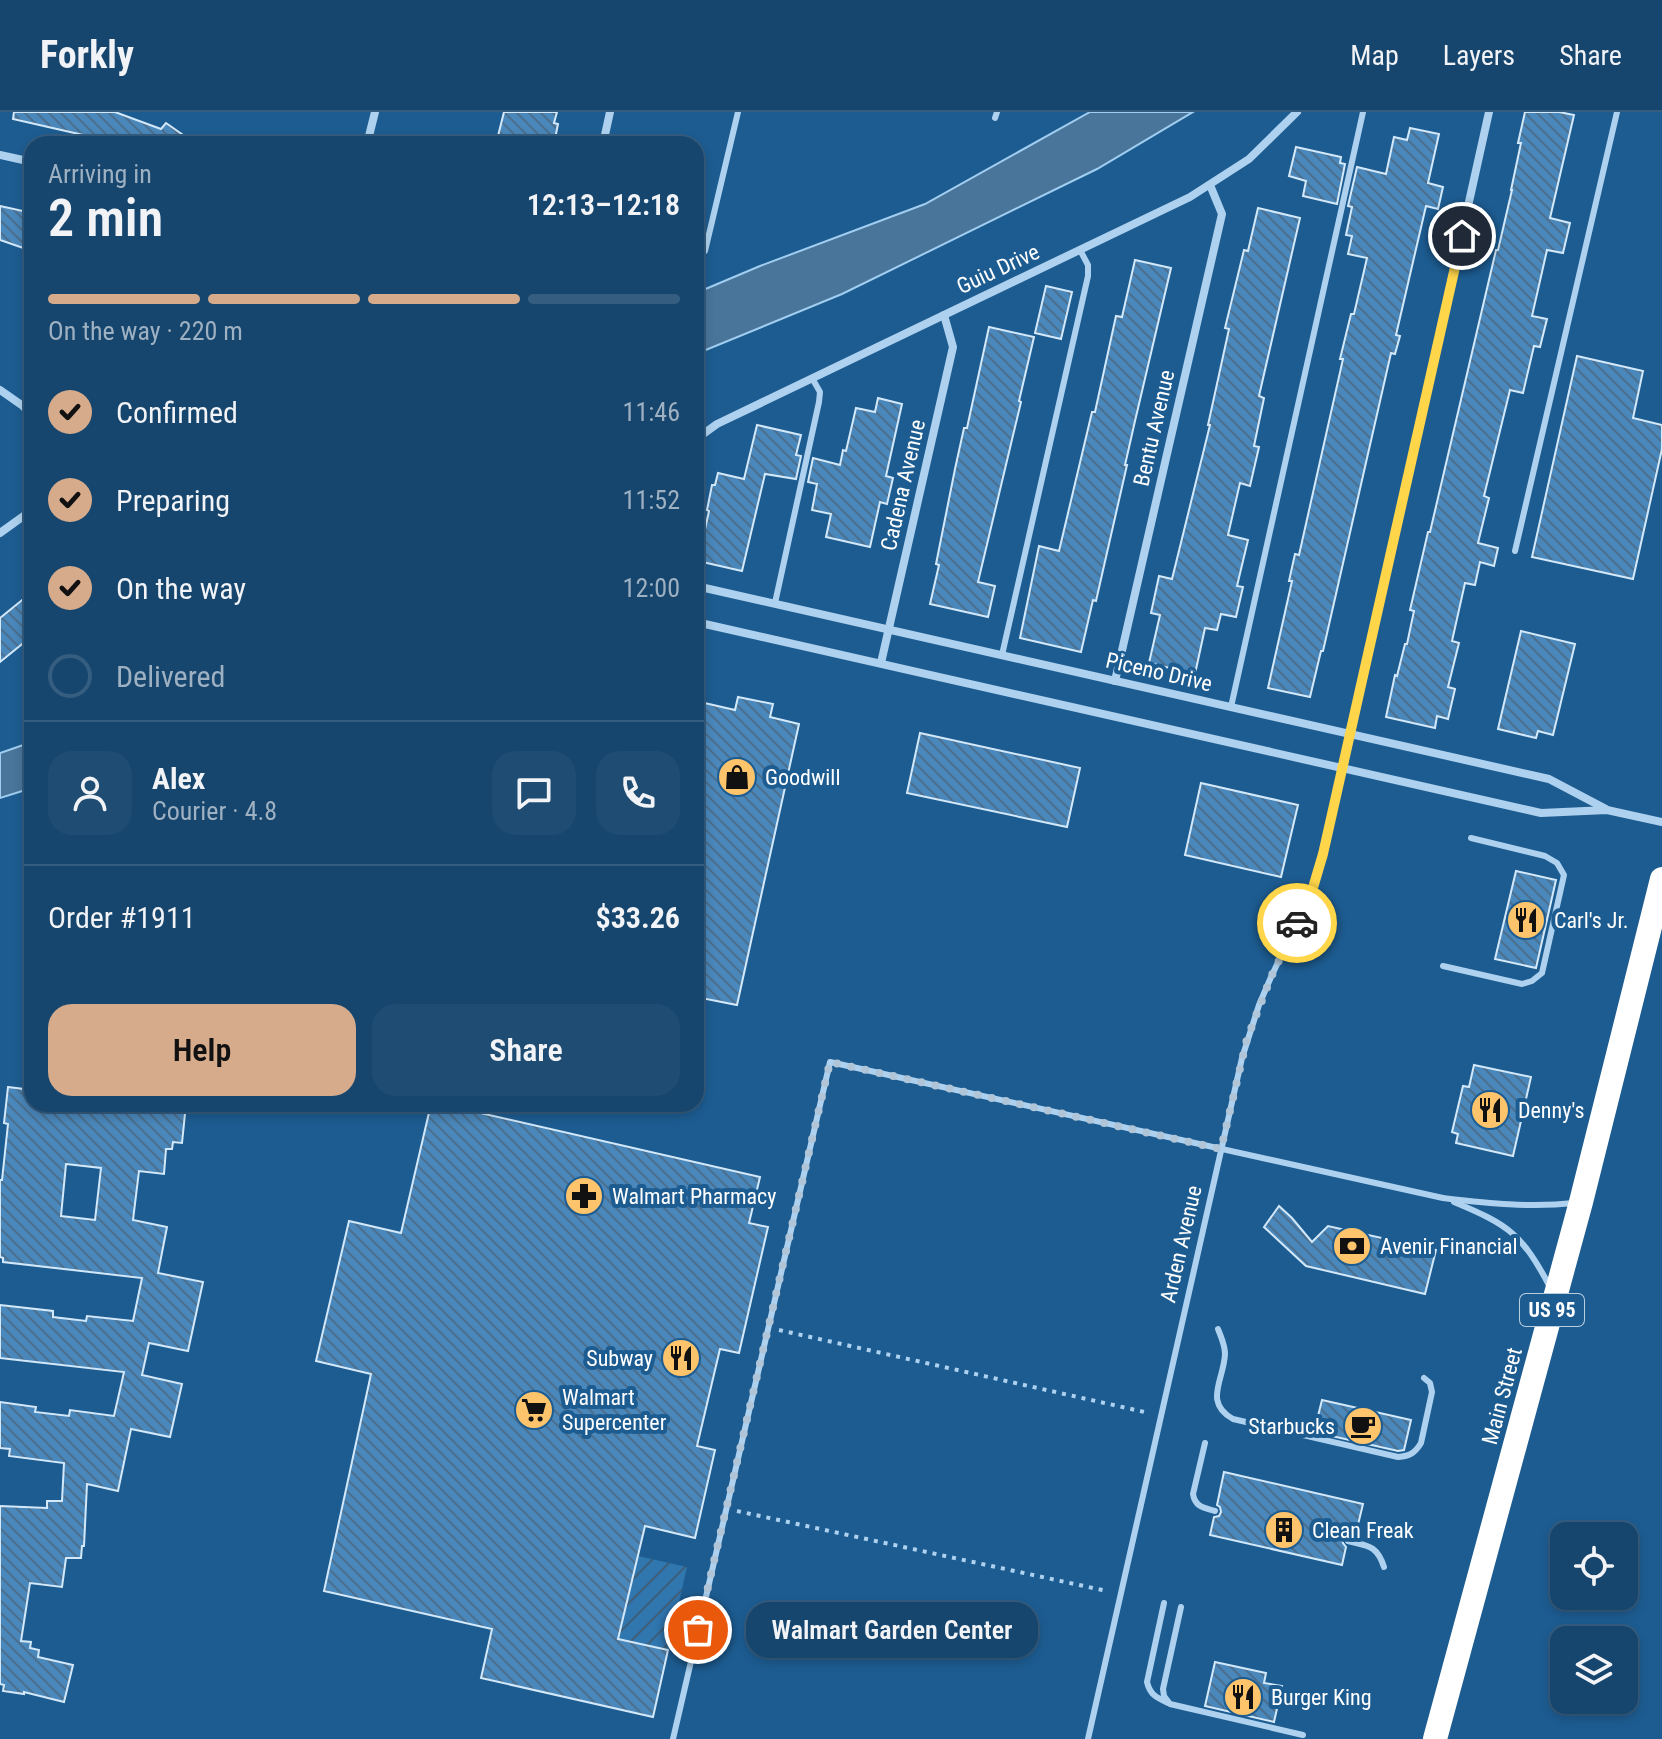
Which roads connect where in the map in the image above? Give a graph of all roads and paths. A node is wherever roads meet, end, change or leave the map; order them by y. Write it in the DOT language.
graph roads {
  1 [pos="375,112"];
  2 [pos="610,112"];
  3 [pos="738,112"];
  4 [pos="1297,112"];
  5 [pos="1363,112"];
  6 [pos="1489,112"];
  7 [pos="1617,112"];
  8 [pos="369,136"];
  9 [pos="605,136"];
  10 [pos="0,155"];
  11 [pos="24,160"];
  12 [pos="1210,185"];
  13 [pos="1080,250"];
  14 [pos="705,251"];
  15 [pos="944,315"];
  16 [pos="812,378"];
  17 [pos="0,390"];
  18 [pos="24,407"];
  19 [pos="704,434"];
  20 [pos="24,516"];
  21 [pos="0,533"];
  22 [pos="1515,551"];
  23 [pos="704,588"];
  24 [pos="775,603"];
  25 [pos="704,624"];
  26 [pos="889,629"];
  27 [pos="1002,655"];
  28 [pos="881,663"];
  29 [pos="1115,681"];
  30 [pos="1231,707"];
  31 [pos="1350,734"];
  32 [pos="1343,768"];
  33 [pos="1607,810"];
  34 [pos="1662,822"];
  35 [pos="1471,838"];
  36 [pos="1662,879"];
  37 [pos="1443,966"];
  38 [pos="1221,1149"];
  39 [pos="1443,1198"];
  40 [pos="1581,1202"];
  41 [pos="1556,1298"];
  42 [pos="769,1327"];
  43 [pos="1218,1329"];
  44 [pos="1424,1378"];
  45 [pos="1161,1415"];
  46 [pos="1205,1443"];
  47 [pos="726,1508"];
  48 [pos="1215,1511"];
  49 [pos="1348,1541"];
  50 [pos="1384,1567"];
  51 [pos="1120,1594"];
  52 [pos="1164,1603"];
  53 [pos="1181,1607"];
  54 [pos="1170,1704"];
  55 [pos="1303,1735"];
  56 [pos="673,1739"];
  57 [pos="1088,1739"];
  58 [pos="1435,1739"];
  1 -- 8 [label="street"];
  2 -- 9 [label="street"];
  3 -- 14 [label="lane"];
  4 -- 12 [label="street, Guiu Drive"];
  5 -- 30 [label="lane"];
  6 -- 31 [label="street, Arden Avenue"];
  7 -- 22 [label="lane"];
  10 -- 11 [label="street"];
  12 -- 13 [label="street, Guiu Drive"];
  12 -- 29 [label="street, Bentu Avenue"];
  13 -- 15 [label="street, Guiu Drive"];
  13 -- 27 [label="lane"];
  15 -- 16 [label="street, Guiu Drive"];
  15 -- 26 [label="street, Cadena Avenue"];
  16 -- 19 [label="street, Guiu Drive"];
  16 -- 24 [label="lane"];
  17 -- 18 [label="street"];
  20 -- 21 [label="street"];
  23 -- 24 [label="street, Piceno Drive"];
  24 -- 26 [label="street, Piceno Drive"];
  25 -- 28 [label="street, Piceno Drive"];
  26 -- 27 [label="street, Piceno Drive"];
  26 -- 28 [label="street, Cadena Avenue"];
  27 -- 29 [label="street, Piceno Drive"];
  28 -- 32 [label="street, Piceno Drive"];
  29 -- 30 [label="street, Piceno Drive"];
  30 -- 31 [label="street, Piceno Drive"];
  31 -- 32 [label="street, Arden Avenue"];
  31 -- 33 [label="street, Piceno Drive"];
  32 -- 33 [label="street, Piceno Drive"];
  32 -- 38 [label="lane, Arden Avenue"];
  33 -- 34 [label="street, Piceno Drive"];
  35 -- 37 [label="lane"];
  36 -- 40 [label="highway, Main Street / US 95"];
  38 -- 39 [label="lane"];
  38 -- 42 [label="lane"];
  38 -- 45 [label="lane, Arden Avenue"];
  39 -- 40 [label="lane"];
  39 -- 41 [label="lane"];
  40 -- 41 [label="highway, Main Street / US 95"];
  41 -- 58 [label="highway, Main Street / US 95"];
  42 -- 45 [label="path"];
  42 -- 47 [label="lane"];
  43 -- 44 [label="lane"];
  45 -- 51 [label="lane, Arden Avenue"];
  46 -- 48 [label="lane"];
  47 -- 51 [label="path"];
  47 -- 56 [label="lane"];
  49 -- 50 [label="lane"];
  51 -- 57 [label="lane, Arden Avenue"];
  52 -- 54 [label="lane"];
  53 -- 54 [label="lane"];
  54 -- 55 [label="lane"];
}
